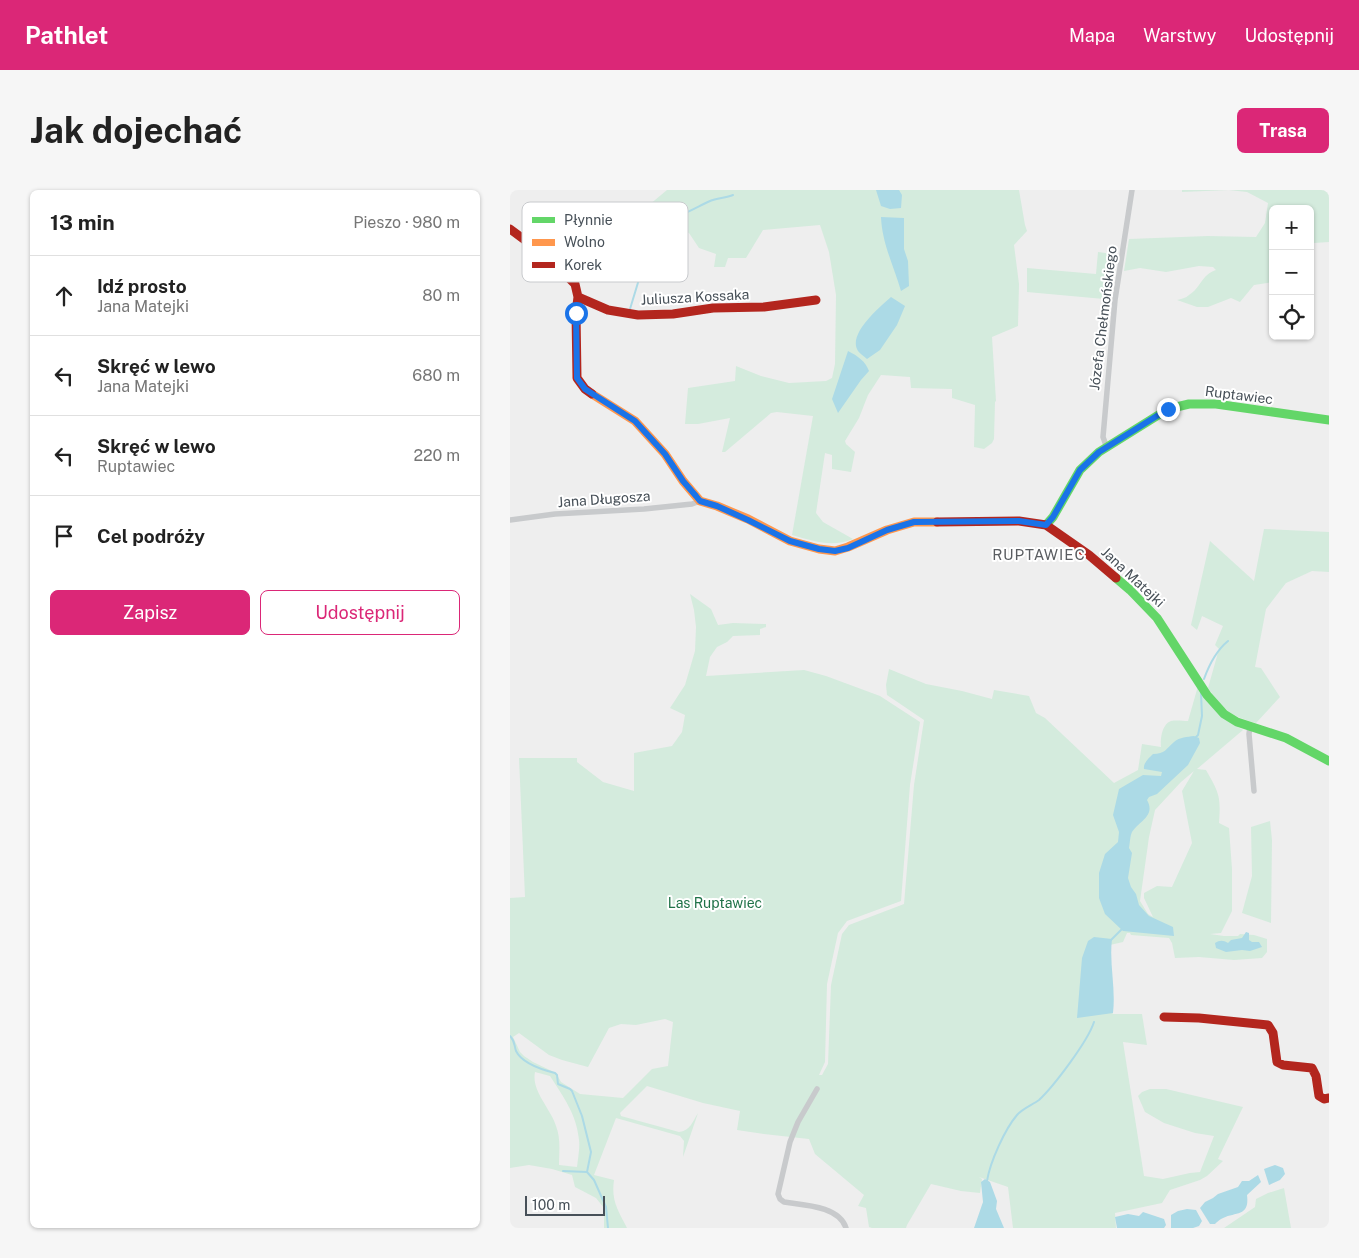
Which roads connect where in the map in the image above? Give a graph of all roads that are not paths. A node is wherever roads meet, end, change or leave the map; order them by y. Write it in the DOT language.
graph roads {
  1 [pos="1132,190"];
  2 [pos="510,229"];
  3 [pos="522,238"];
  4 [pos="573,282"];
  5 [pos="578,297"];
  6 [pos="816,300"];
  7 [pos="1329,420"];
  8 [pos="1107,448"];
  9 [pos="700,501"];
  10 [pos="510,520"];
  11 [pos="1046,525"];
  12 [pos="1250,726"];
  13 [pos="1329,761"];
  14 [pos="1254,791"];
  15 [pos="1164,1017"];
  16 [pos="817,1089"];
  17 [pos="1329,1098"];
  18 [pos="846,1228"];
  1 -- 8 [label="street, Józefa Chełmońskiego"];
  2 -- 3 [label="street"];
  4 -- 5 [label="street"];
  5 -- 6 [label="street, Juliusza Kossaka"];
  5 -- 9 [label="street"];
  7 -- 8 [label="street, Ruptawiec"];
  8 -- 11 [label="street, Ruptawiec"];
  9 -- 10 [label="street, Jana Długosza"];
  9 -- 11 [label="street, Jana Matejki"];
  11 -- 12 [label="street, Jana Matejki"];
  12 -- 13 [label="street, Jana Matejki"];
  12 -- 14 [label="street"];
  15 -- 17 [label="street"];
  16 -- 18 [label="street"];
}
